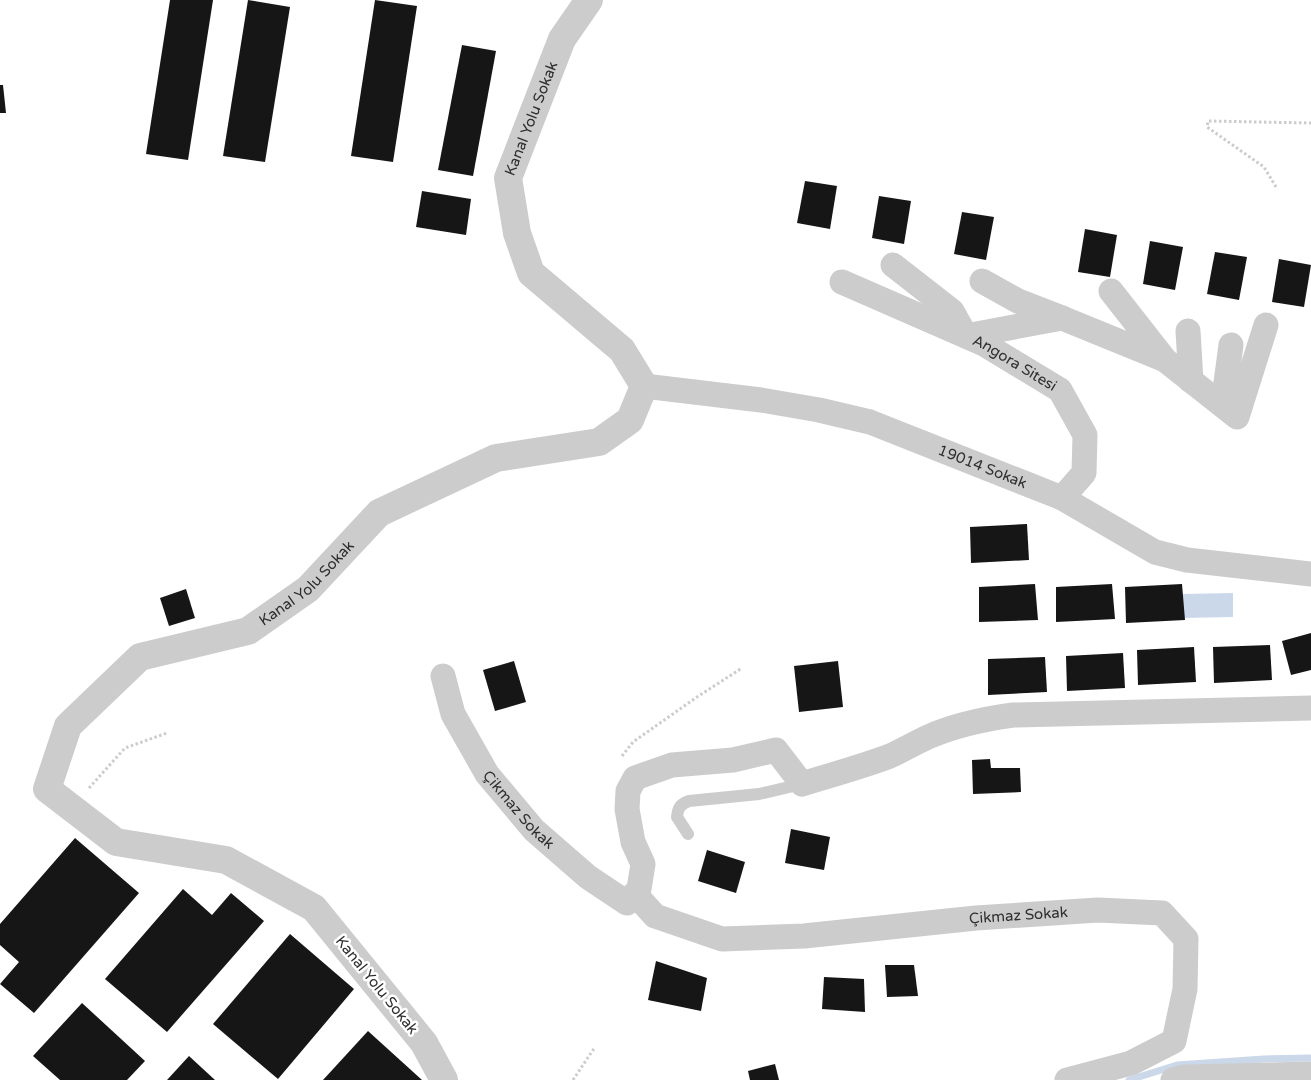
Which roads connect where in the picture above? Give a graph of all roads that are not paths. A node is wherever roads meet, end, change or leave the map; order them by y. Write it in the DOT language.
graph roads {
  1 [pos="589,0"];
  2 [pos="893,265"];
  3 [pos="982,281"];
  4 [pos="842,282"];
  5 [pos="1111,291"];
  6 [pos="1062,318"];
  7 [pos="1266,325"];
  8 [pos="1188,331"];
  9 [pos="966,336"];
  10 [pos="1230,345"];
  11 [pos="1165,360"];
  12 [pos="1191,381"];
  13 [pos="644,386"];
  14 [pos="1230,411"];
  15 [pos="1062,498"];
  16 [pos="1311,574"];
  17 [pos="443,676"];
  18 [pos="1311,708"];
  19 [pos="802,784"];
  20 [pos="688,834"];
  21 [pos="635,894"];
  22 [pos="1311,1074"];
  23 [pos="444,1080"];
  24 [pos="1067,1080"];
  25 [pos="1173,1080"];
  1 -- 13 [label="street, Kanal Yolu Sokak"];
  2 -- 9 [label="street, Angora Sitesi"];
  3 -- 6 [label="street"];
  4 -- 9 [label="street, Angora Sitesi"];
  5 -- 11 [label="street"];
  6 -- 9 [label="street, Angora Sitesi"];
  6 -- 11 [label="street"];
  7 -- 14 [label="street"];
  8 -- 12 [label="street"];
  9 -- 15 [label="street, Angora Sitesi"];
  10 -- 14 [label="street"];
  11 -- 12 [label="street"];
  12 -- 14 [label="street"];
  13 -- 15 [label="street, 19014 Sokak"];
  13 -- 23 [label="street, Kanal Yolu Sokak"];
  15 -- 16 [label="street, 19014 Sokak"];
  17 -- 21 [label="street, Çikmaz Sokak"];
  18 -- 19 [label="street"];
  19 -- 20 [label="lane"];
  19 -- 21 [label="street"];
  21 -- 24 [label="street, Çikmaz Sokak"];
  22 -- 25 [label="street"];
}
